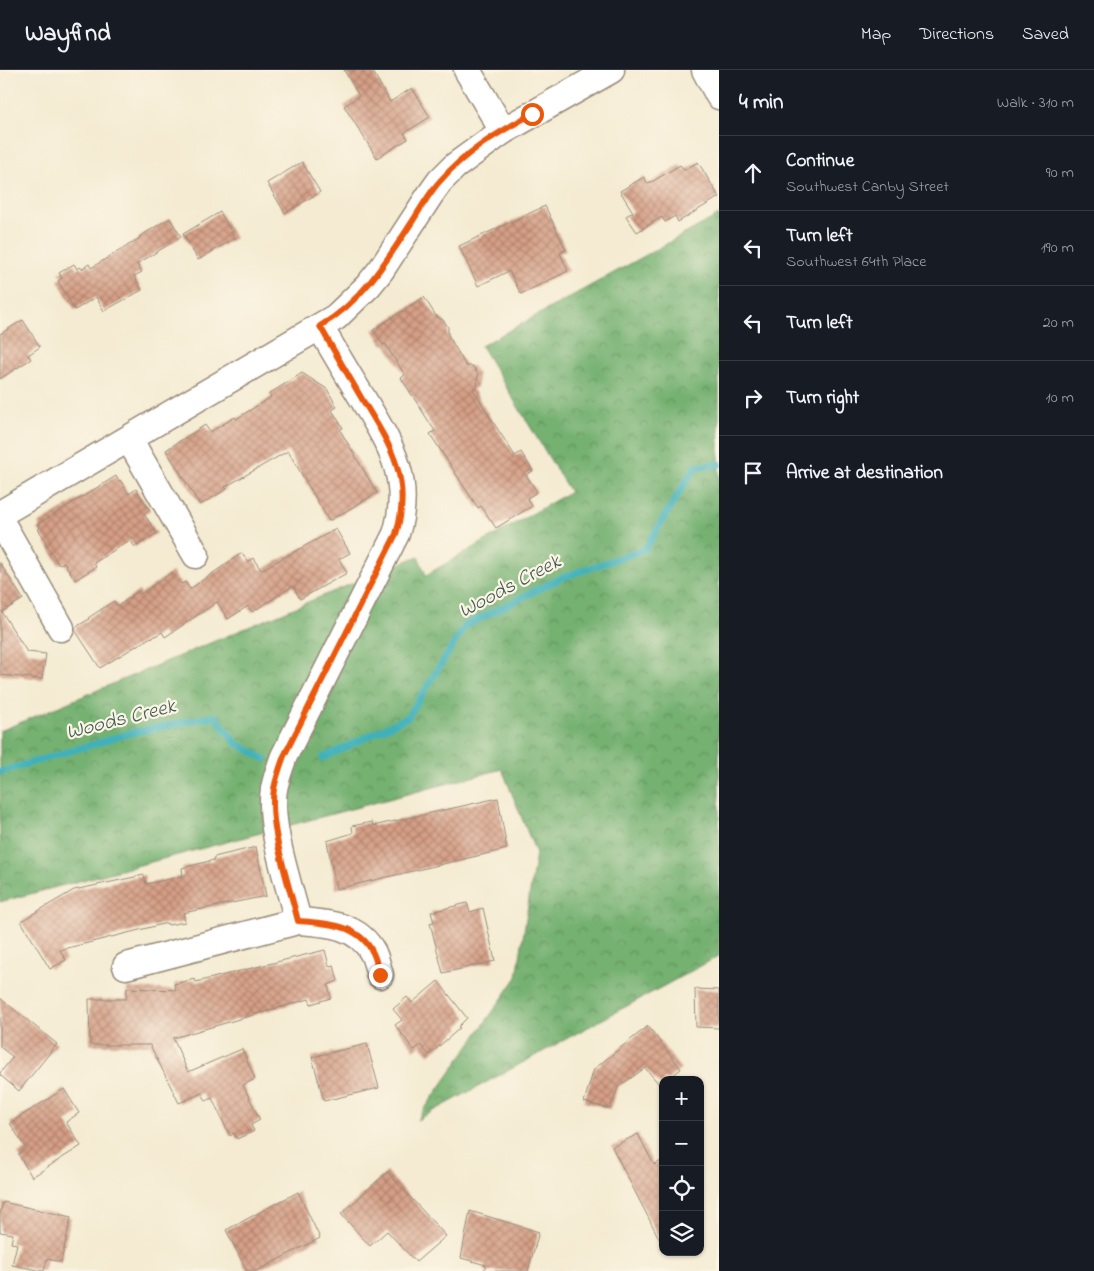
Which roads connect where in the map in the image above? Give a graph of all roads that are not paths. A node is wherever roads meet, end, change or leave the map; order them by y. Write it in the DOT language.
graph roads {
  1 [pos="467,70"];
  2 [pos="611,70"];
  3 [pos="705,70"];
  4 [pos="719,96"];
  5 [pos="503,131"];
  6 [pos="320,326"];
  7 [pos="129,439"];
  8 [pos="0,514"];
  9 [pos="0,520"];
  10 [pos="196,554"];
  11 [pos="61,628"];
  12 [pos="298,921"];
  13 [pos="126,966"];
  14 [pos="380,975"];
  1 -- 5 [label="street"];
  2 -- 5 [label="street"];
  3 -- 4 [label="street"];
  5 -- 6 [label="street"];
  6 -- 7 [label="street"];
  6 -- 12 [label="street"];
  7 -- 8 [label="street"];
  7 -- 10 [label="street"];
  9 -- 11 [label="street"];
  12 -- 13 [label="street"];
  12 -- 14 [label="street"];
}
